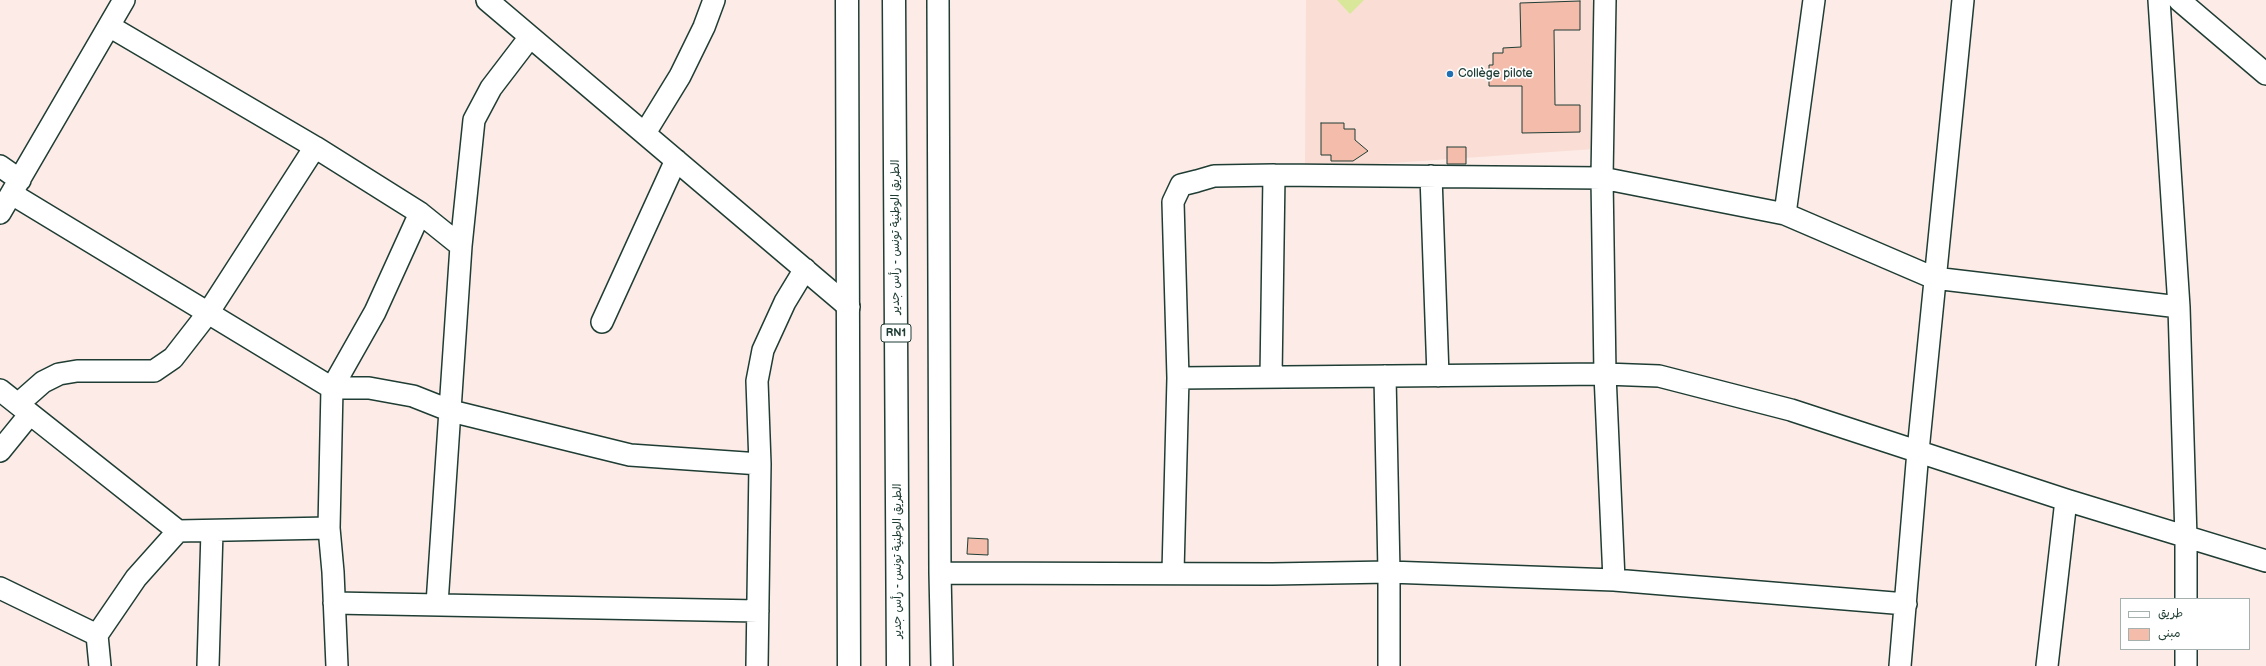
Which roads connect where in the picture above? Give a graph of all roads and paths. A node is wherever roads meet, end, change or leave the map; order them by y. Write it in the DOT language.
graph roads {
  1 [pos="487,0"];
  2 [pos="714,0"];
  3 [pos="847,0"];
  4 [pos="894,0"];
  5 [pos="938,0"];
  6 [pos="1605,0"];
  7 [pos="1814,0"];
  8 [pos="1963,0"];
  9 [pos="2159,0"];
  10 [pos="2179,0"];
  11 [pos="118,3"];
  12 [pos="109,26"];
  13 [pos="530,37"];
  14 [pos="2266,74"];
  15 [pos="645,133"];
  16 [pos="315,147"];
  17 [pos="676,160"];
  18 [pos="0,166"];
  19 [pos="1274,175"];
  20 [pos="1431,176"];
  21 [pos="1602,178"];
  22 [pos="16,187"];
  23 [pos="0,213"];
  24 [pos="420,213"];
  25 [pos="1785,214"];
  26 [pos="461,246"];
  27 [pos="805,269"];
  28 [pos="1934,278"];
  29 [pos="849,307"];
  30 [pos="2179,307"];
  31 [pos="208,313"];
  32 [pos="602,322"];
  33 [pos="1605,374"];
  34 [pos="1385,376"];
  35 [pos="1438,376"];
  36 [pos="1271,377"];
  37 [pos="1178,378"];
  38 [pos="332,388"];
  39 [pos="0,390"];
  40 [pos="24,409"];
  41 [pos="451,411"];
  42 [pos="0,451"];
  43 [pos="1918,451"];
  44 [pos="760,464"];
  45 [pos="2066,500"];
  46 [pos="329,528"];
  47 [pos="178,531"];
  48 [pos="212,531"];
  49 [pos="2186,538"];
  50 [pos="2266,561"];
  51 [pos="1173,572"];
  52 [pos="1389,572"];
  53 [pos="940,573"];
  54 [pos="1614,580"];
  55 [pos="0,588"];
  56 [pos="2186,598"];
  57 [pos="334,603"];
  58 [pos="437,604"];
  59 [pos="1906,604"];
  60 [pos="758,611"];
  61 [pos="97,635"];
  62 [pos="2186,650"];
  63 [pos="100,666"];
  64 [pos="208,666"];
  65 [pos="337,666"];
  66 [pos="757,666"];
  67 [pos="850,666"];
  68 [pos="898,666"];
  69 [pos="942,666"];
  70 [pos="1388,666"];
  71 [pos="1900,666"];
  72 [pos="2047,666"];
  73 [pos="2186,666"];
  1 -- 13 [label="street"];
  2 -- 15 [label="street"];
  3 -- 29 [label="main road"];
  4 -- 68 [label="main road, الطريق الوطنية تونس - رأس جدير / RN1"];
  5 -- 53 [label="street"];
  6 -- 21 [label="street"];
  7 -- 25 [label="street"];
  8 -- 28 [label="street"];
  9 -- 30 [label="street"];
  10 -- 14 [label="street"];
  11 -- 12 [label="street"];
  12 -- 16 [label="street"];
  12 -- 22 [label="street"];
  13 -- 15 [label="street"];
  13 -- 26 [label="street"];
  15 -- 17 [label="street"];
  16 -- 24 [label="street"];
  16 -- 31 [label="street"];
  17 -- 27 [label="street"];
  17 -- 32 [label="street"];
  18 -- 22 [label="street"];
  19 -- 20 [label="street"];
  19 -- 36 [label="street"];
  19 -- 37 [label="street"];
  20 -- 21 [label="street"];
  20 -- 35 [label="street"];
  21 -- 25 [label="street"];
  21 -- 33 [label="street"];
  22 -- 23 [label="street"];
  22 -- 31 [label="street"];
  24 -- 26 [label="street"];
  24 -- 38 [label="street"];
  25 -- 28 [label="street"];
  26 -- 41 [label="street"];
  27 -- 29 [label="street"];
  27 -- 44 [label="street"];
  28 -- 30 [label="street"];
  28 -- 43 [label="street"];
  29 -- 67 [label="main road"];
  30 -- 49 [label="street"];
  31 -- 38 [label="street"];
  31 -- 40 [label="street"];
  33 -- 35 [label="street"];
  33 -- 43 [label="street"];
  33 -- 54 [label="street"];
  34 -- 35 [label="street"];
  34 -- 36 [label="street"];
  34 -- 52 [label="street"];
  36 -- 37 [label="street"];
  37 -- 51 [label="street"];
  38 -- 41 [label="street"];
  38 -- 46 [label="street"];
  39 -- 40 [label="street"];
  40 -- 42 [label="street"];
  40 -- 47 [label="street"];
  41 -- 44 [label="street"];
  41 -- 58 [label="street"];
  43 -- 45 [label="street"];
  43 -- 59 [label="street"];
  44 -- 60 [label="street"];
  45 -- 49 [label="street"];
  45 -- 72 [label="street"];
  46 -- 48 [label="street"];
  46 -- 57 [label="street"];
  47 -- 48 [label="street"];
  47 -- 61 [label="street"];
  48 -- 64 [label="street"];
  49 -- 50 [label="street"];
  49 -- 56 [label="street"];
  51 -- 52 [label="street"];
  51 -- 53 [label="street"];
  52 -- 54 [label="street"];
  52 -- 70 [label="street"];
  53 -- 69 [label="street"];
  54 -- 59 [label="street"];
  55 -- 61 [label="street"];
  57 -- 58 [label="street"];
  57 -- 65 [label="street"];
  58 -- 60 [label="street"];
  59 -- 71 [label="street"];
  60 -- 66 [label="street"];
  61 -- 63 [label="street"];
  62 -- 73 [label="street"];
}
